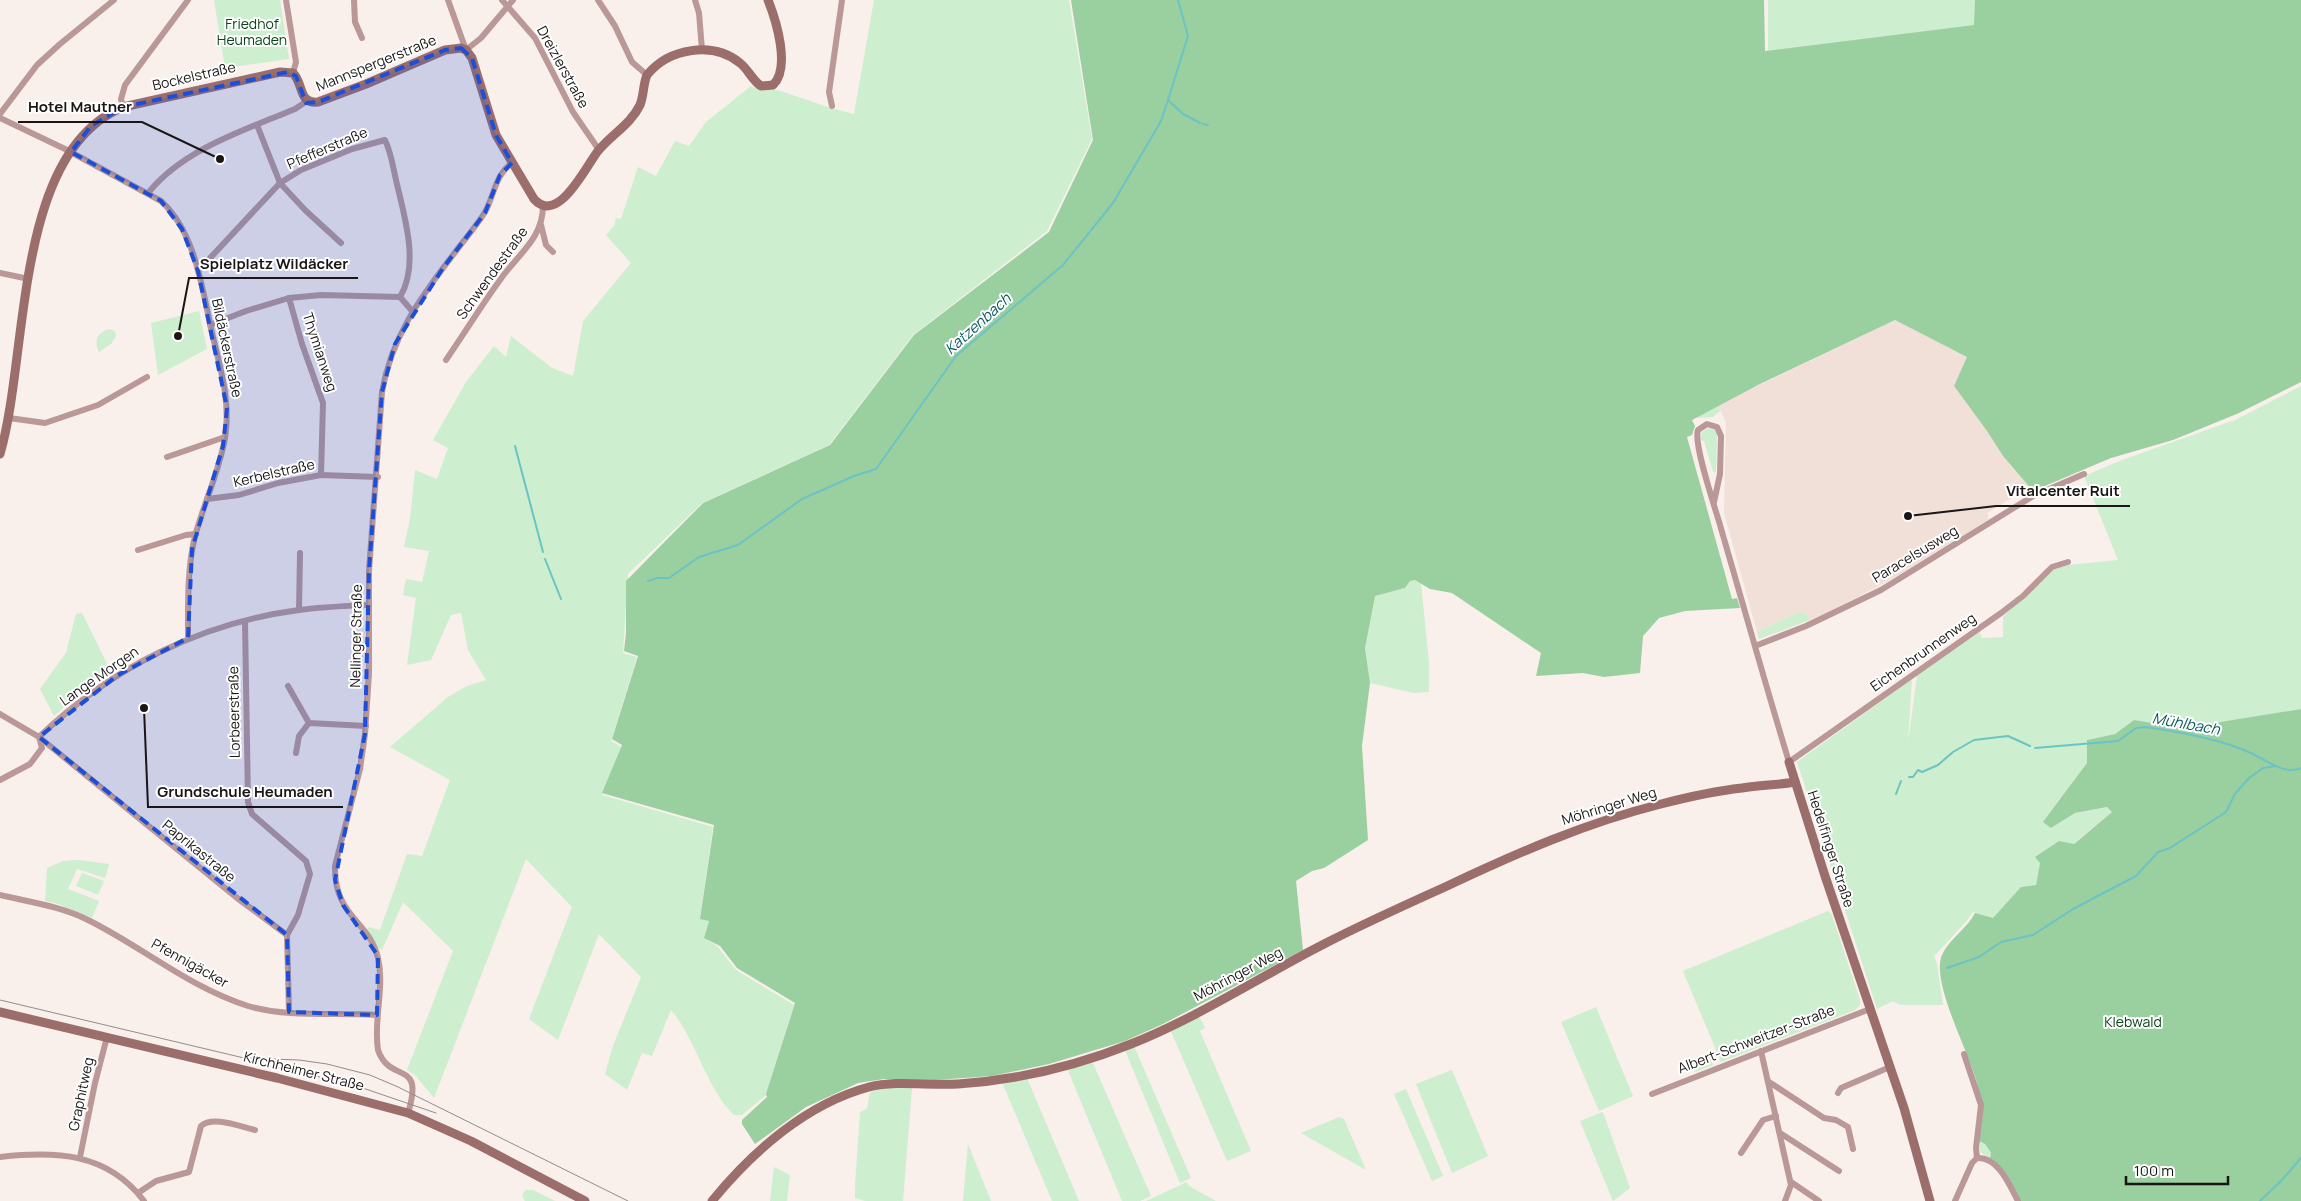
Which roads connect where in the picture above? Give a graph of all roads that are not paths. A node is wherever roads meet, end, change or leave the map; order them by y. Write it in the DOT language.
graph roads {
  1 [pos="114,0"];
  2 [pos="188,0"];
  3 [pos="286,0"];
  4 [pos="354,0"];
  5 [pos="448,0"];
  6 [pos="502,0"];
  7 [pos="513,0"];
  8 [pos="598,0"];
  9 [pos="695,0"];
  10 [pos="768,0"];
  11 [pos="842,0"];
  12 [pos="508,7"];
  13 [pos="362,38"];
  14 [pos="466,50"];
  15 [pos="702,50"];
  16 [pos="293,73"];
  17 [pos="647,75"];
  18 [pos="307,101"];
  19 [pos="832,106"];
  20 [pos="123,107"];
  21 [pos="0,114"];
  22 [pos="0,118"];
  23 [pos="257,125"];
  24 [pos="599,150"];
  25 [pos="71,152"];
  26 [pos="512,163"];
  27 [pos="280,183"];
  28 [pos="148,192"];
  29 [pos="543,206"];
  30 [pos="541,225"];
  31 [pos="341,243"];
  32 [pos="552,252"];
  33 [pos="198,271"];
  34 [pos="0,273"];
  35 [pos="29,279"];
  36 [pos="400,297"];
  37 [pos="289,298"];
  38 [pos="413,312"];
  39 [pos="210,325"];
  40 [pos="446,360"];
  41 [pos="147,377"];
  42 [pos="9,418"];
  43 [pos="4,427"];
  44 [pos="225,437"];
  45 [pos="0,454"];
  46 [pos="167,457"];
  47 [pos="2084,474"];
  48 [pos="320,475"];
  49 [pos="378,477"];
  50 [pos="207,499"];
  51 [pos="1714,502"];
  52 [pos="196,534"];
  53 [pos="138,550"];
  54 [pos="300,553"];
  55 [pos="2068,562"];
  56 [pos="367,605"];
  57 [pos="299,610"];
  58 [pos="245,621"];
  59 [pos="188,638"];
  60 [pos="1755,646"];
  61 [pos="288,686"];
  62 [pos="0,714"];
  63 [pos="309,722"];
  64 [pos="366,726"];
  65 [pos="39,737"];
  66 [pos="296,753"];
  67 [pos="1790,762"];
  68 [pos="0,780"];
  69 [pos="1796,782"];
  70 [pos="0,895"];
  71 [pos="287,935"];
  72 [pos="1870,1009"];
  73 [pos="0,1012"];
  74 [pos="289,1012"];
  75 [pos="377,1015"];
  76 [pos="108,1037"];
  77 [pos="1762,1051"];
  78 [pos="1964,1054"];
  79 [pos="1890,1067"];
  80 [pos="1769,1082"];
  81 [pos="1838,1093"];
  82 [pos="1652,1094"];
  83 [pos="408,1113"];
  84 [pos="1776,1116"];
  85 [pos="256,1130"];
  86 [pos="1780,1133"];
  87 [pos="1853,1150"];
  88 [pos="1741,1153"];
  89 [pos="0,1157"];
  90 [pos="80,1157"];
  91 [pos="1977,1158"];
  92 [pos="1839,1171"];
  93 [pos="1791,1182"];
  94 [pos="138,1193"];
  95 [pos="144,1201"];
  96 [pos="585,1201"];
  97 [pos="712,1201"];
  98 [pos="1785,1201"];
  99 [pos="1819,1201"];
  100 [pos="1930,1201"];
  101 [pos="1955,1201"];
  102 [pos="2018,1201"];
  1 -- 21 [label="street"];
  2 -- 20 [label="street"];
  3 -- 16 [label="street"];
  4 -- 13 [label="street"];
  5 -- 14 [label="street"];
  6 -- 12 [label="street, Dreizlerstraße"];
  7 -- 12 [label="street"];
  8 -- 17 [label="street"];
  9 -- 15 [label="street"];
  10 -- 15 [label="street"];
  11 -- 19 [label="street"];
  12 -- 14 [label="street"];
  12 -- 24 [label="street, Dreizlerstraße"];
  14 -- 18 [label="street, Mannspergerstraße"];
  14 -- 26 [label="street"];
  15 -- 17 [label="street"];
  16 -- 18 [label="street"];
  16 -- 20 [label="street, Bockelstraße"];
  17 -- 24 [label="street"];
  18 -- 23 [label="street"];
  20 -- 25 [label="street, Bockelstraße"];
  22 -- 25 [label="street, Bildäckerstraße"];
  23 -- 27 [label="street"];
  23 -- 28 [label="street"];
  24 -- 29 [label="street"];
  25 -- 28 [label="street, Bildäckerstraße"];
  25 -- 35 [label="street, Bockelstraße"];
  26 -- 29 [label="street"];
  26 -- 38 [label="street, Nellinger Straße"];
  27 -- 31 [label="street"];
  27 -- 33 [label="street, Pfefferstraße"];
  27 -- 36 [label="street, Pfefferstraße"];
  28 -- 33 [label="street, Bildäckerstraße"];
  29 -- 30 [label="street, Schwendestraße"];
  30 -- 32 [label="street, Schwendestraße"];
  30 -- 40 [label="street, Schwendestraße"];
  33 -- 39 [label="street, Bildäckerstraße"];
  34 -- 35 [label="street"];
  35 -- 42 [label="street, Bockelstraße"];
  36 -- 37 [label="street"];
  36 -- 38 [label="street"];
  37 -- 39 [label="street"];
  37 -- 48 [label="street, Thymianweg"];
  38 -- 49 [label="street, Nellinger Straße"];
  39 -- 44 [label="street, Bildäckerstraße"];
  41 -- 42 [label="street"];
  42 -- 43 [label="street, Bockelstraße"];
  43 -- 45 [label="street, Bockelstraße"];
  44 -- 46 [label="street"];
  44 -- 50 [label="street, Bildäckerstraße"];
  47 -- 60 [label="street, Paracelsusweg"];
  48 -- 49 [label="street, Kerbelstraße"];
  48 -- 50 [label="street, Kerbelstraße"];
  49 -- 56 [label="street, Nellinger Straße"];
  50 -- 52 [label="street, Bildäckerstraße"];
  51 -- 51 [label="street, Hedelfinger Straße"];
  51 -- 60 [label="street, Hedelfinger Straße"];
  52 -- 53 [label="street"];
  52 -- 59 [label="street, Bildäckerstraße"];
  54 -- 57 [label="street"];
  55 -- 67 [label="street, Eichenbrunnenweg"];
  56 -- 57 [label="street, Lange Morgen"];
  56 -- 64 [label="street, Nellinger Straße"];
  57 -- 58 [label="street, Lange Morgen"];
  58 -- 59 [label="street, Lange Morgen"];
  58 -- 71 [label="street, Lorbeerstraße"];
  59 -- 65 [label="street, Lange Morgen"];
  60 -- 67 [label="street, Hedelfinger Straße"];
  61 -- 63 [label="street"];
  62 -- 65 [label="street, Paprikastraße"];
  63 -- 64 [label="street"];
  63 -- 66 [label="street"];
  64 -- 75 [label="street, Nellinger Straße"];
  65 -- 68 [label="street"];
  65 -- 71 [label="street, Paprikastraße"];
  67 -- 69 [label="street, Hedelfinger Straße"];
  69 -- 72 [label="street, Hedelfinger Straße"];
  69 -- 97 [label="street, Möhringer Weg"];
  70 -- 74 [label="street, Pfennigäcker"];
  71 -- 74 [label="street, Lorbeerstraße"];
  72 -- 77 [label="street, Albert-Schweitzer-Straße"];
  72 -- 79 [label="street, Hedelfinger Straße"];
  73 -- 76 [label="street, Kirchheimer Straße"];
  74 -- 75 [label="street, Pfennigäcker"];
  75 -- 83 [label="street, Nellinger Straße"];
  76 -- 83 [label="street, Kirchheimer Straße"];
  76 -- 90 [label="street, Graphitweg"];
  77 -- 80 [label="street"];
  77 -- 82 [label="street, Albert-Schweitzer-Straße"];
  78 -- 91 [label="street"];
  79 -- 81 [label="street"];
  79 -- 100 [label="street, Hedelfinger Straße"];
  80 -- 84 [label="street"];
  80 -- 87 [label="street"];
  83 -- 96 [label="street, Kirchheimer Straße"];
  84 -- 86 [label="street"];
  84 -- 88 [label="street"];
  85 -- 94 [label="street"];
  86 -- 92 [label="street"];
  86 -- 93 [label="street"];
  89 -- 90 [label="street"];
  90 -- 94 [label="street"];
  91 -- 101 [label="street"];
  91 -- 102 [label="street"];
  93 -- 98 [label="street"];
  93 -- 99 [label="street"];
  94 -- 95 [label="street"];
}
